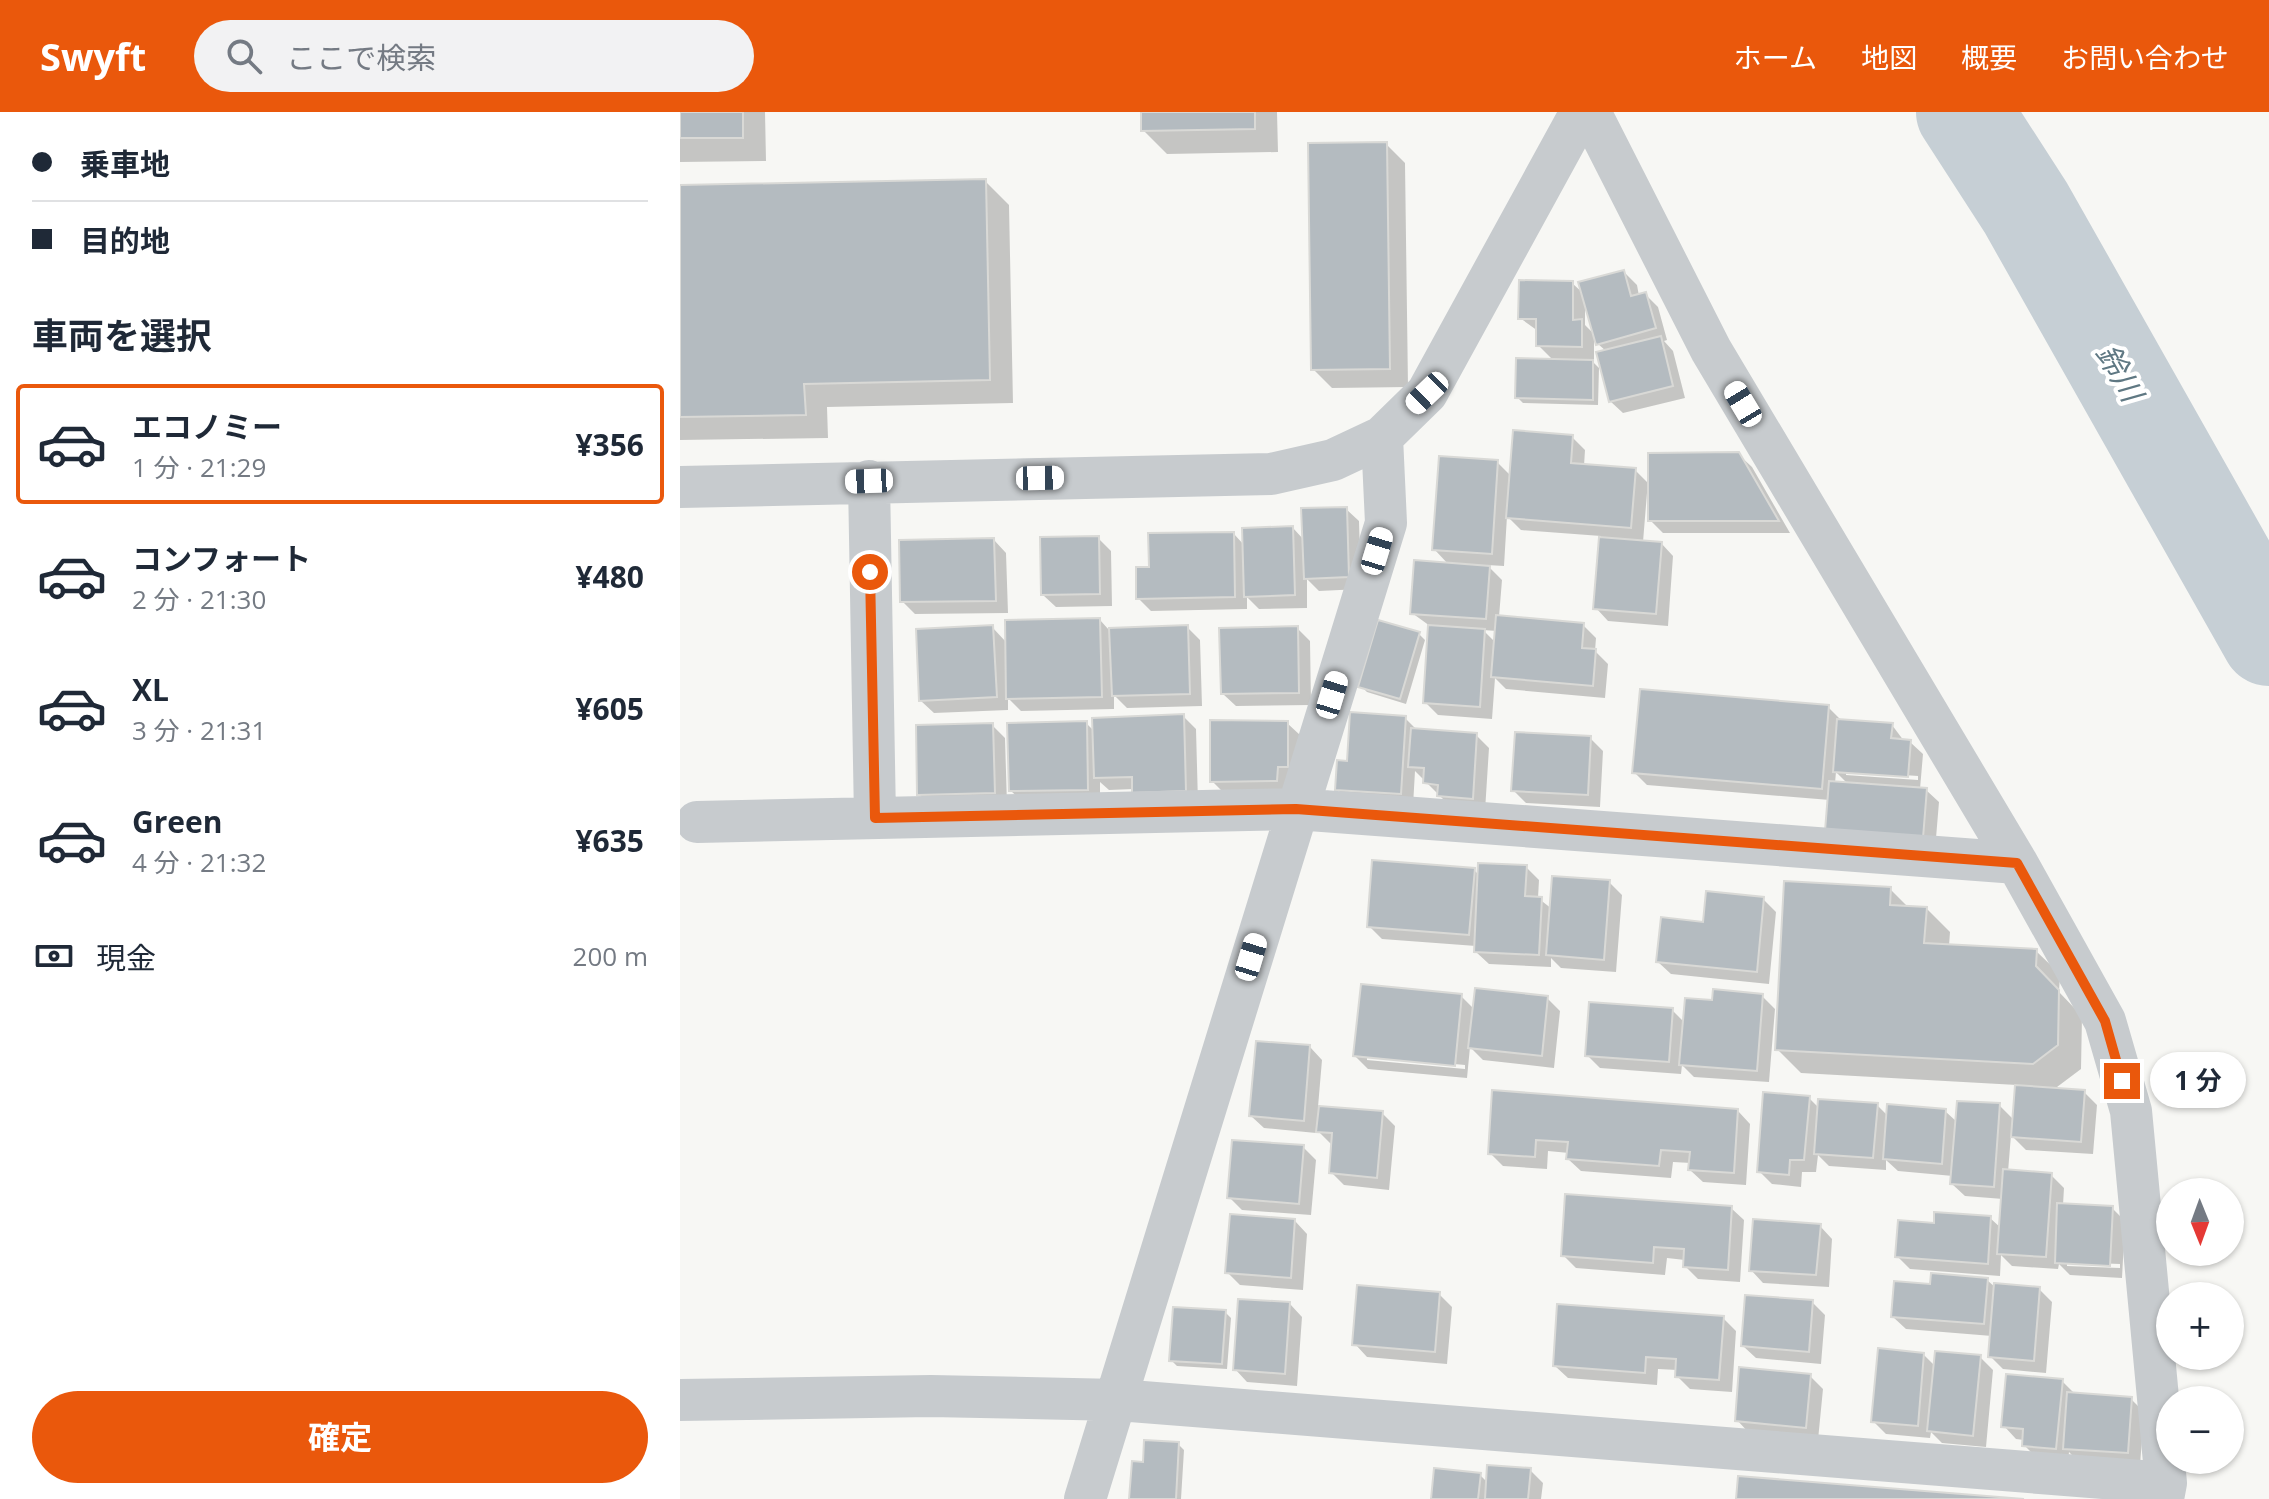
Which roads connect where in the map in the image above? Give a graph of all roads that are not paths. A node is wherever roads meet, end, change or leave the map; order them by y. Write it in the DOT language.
graph roads {
  1 [pos="1581,112"];
  2 [pos="1590,112"];
  3 [pos="1382,437"];
  4 [pos="869,481"];
  5 [pos="680,487"];
  6 [pos="1296,809"];
  7 [pos="875,818"];
  8 [pos="697,822"];
  9 [pos="2017,863"];
  10 [pos="680,1400"];
  11 [pos="1118,1400"];
  12 [pos="2165,1491"];
  13 [pos="1085,1499"];
  1 -- 3 [label="street"];
  2 -- 9 [label="street"];
  3 -- 4 [label="street"];
  3 -- 6 [label="street"];
  4 -- 5 [label="street"];
  4 -- 7 [label="street"];
  6 -- 7 [label="street"];
  6 -- 9 [label="street"];
  6 -- 11 [label="street"];
  7 -- 8 [label="street"];
  9 -- 12 [label="street"];
  10 -- 11 [label="street"];
  11 -- 12 [label="street"];
  11 -- 13 [label="street"];
}
